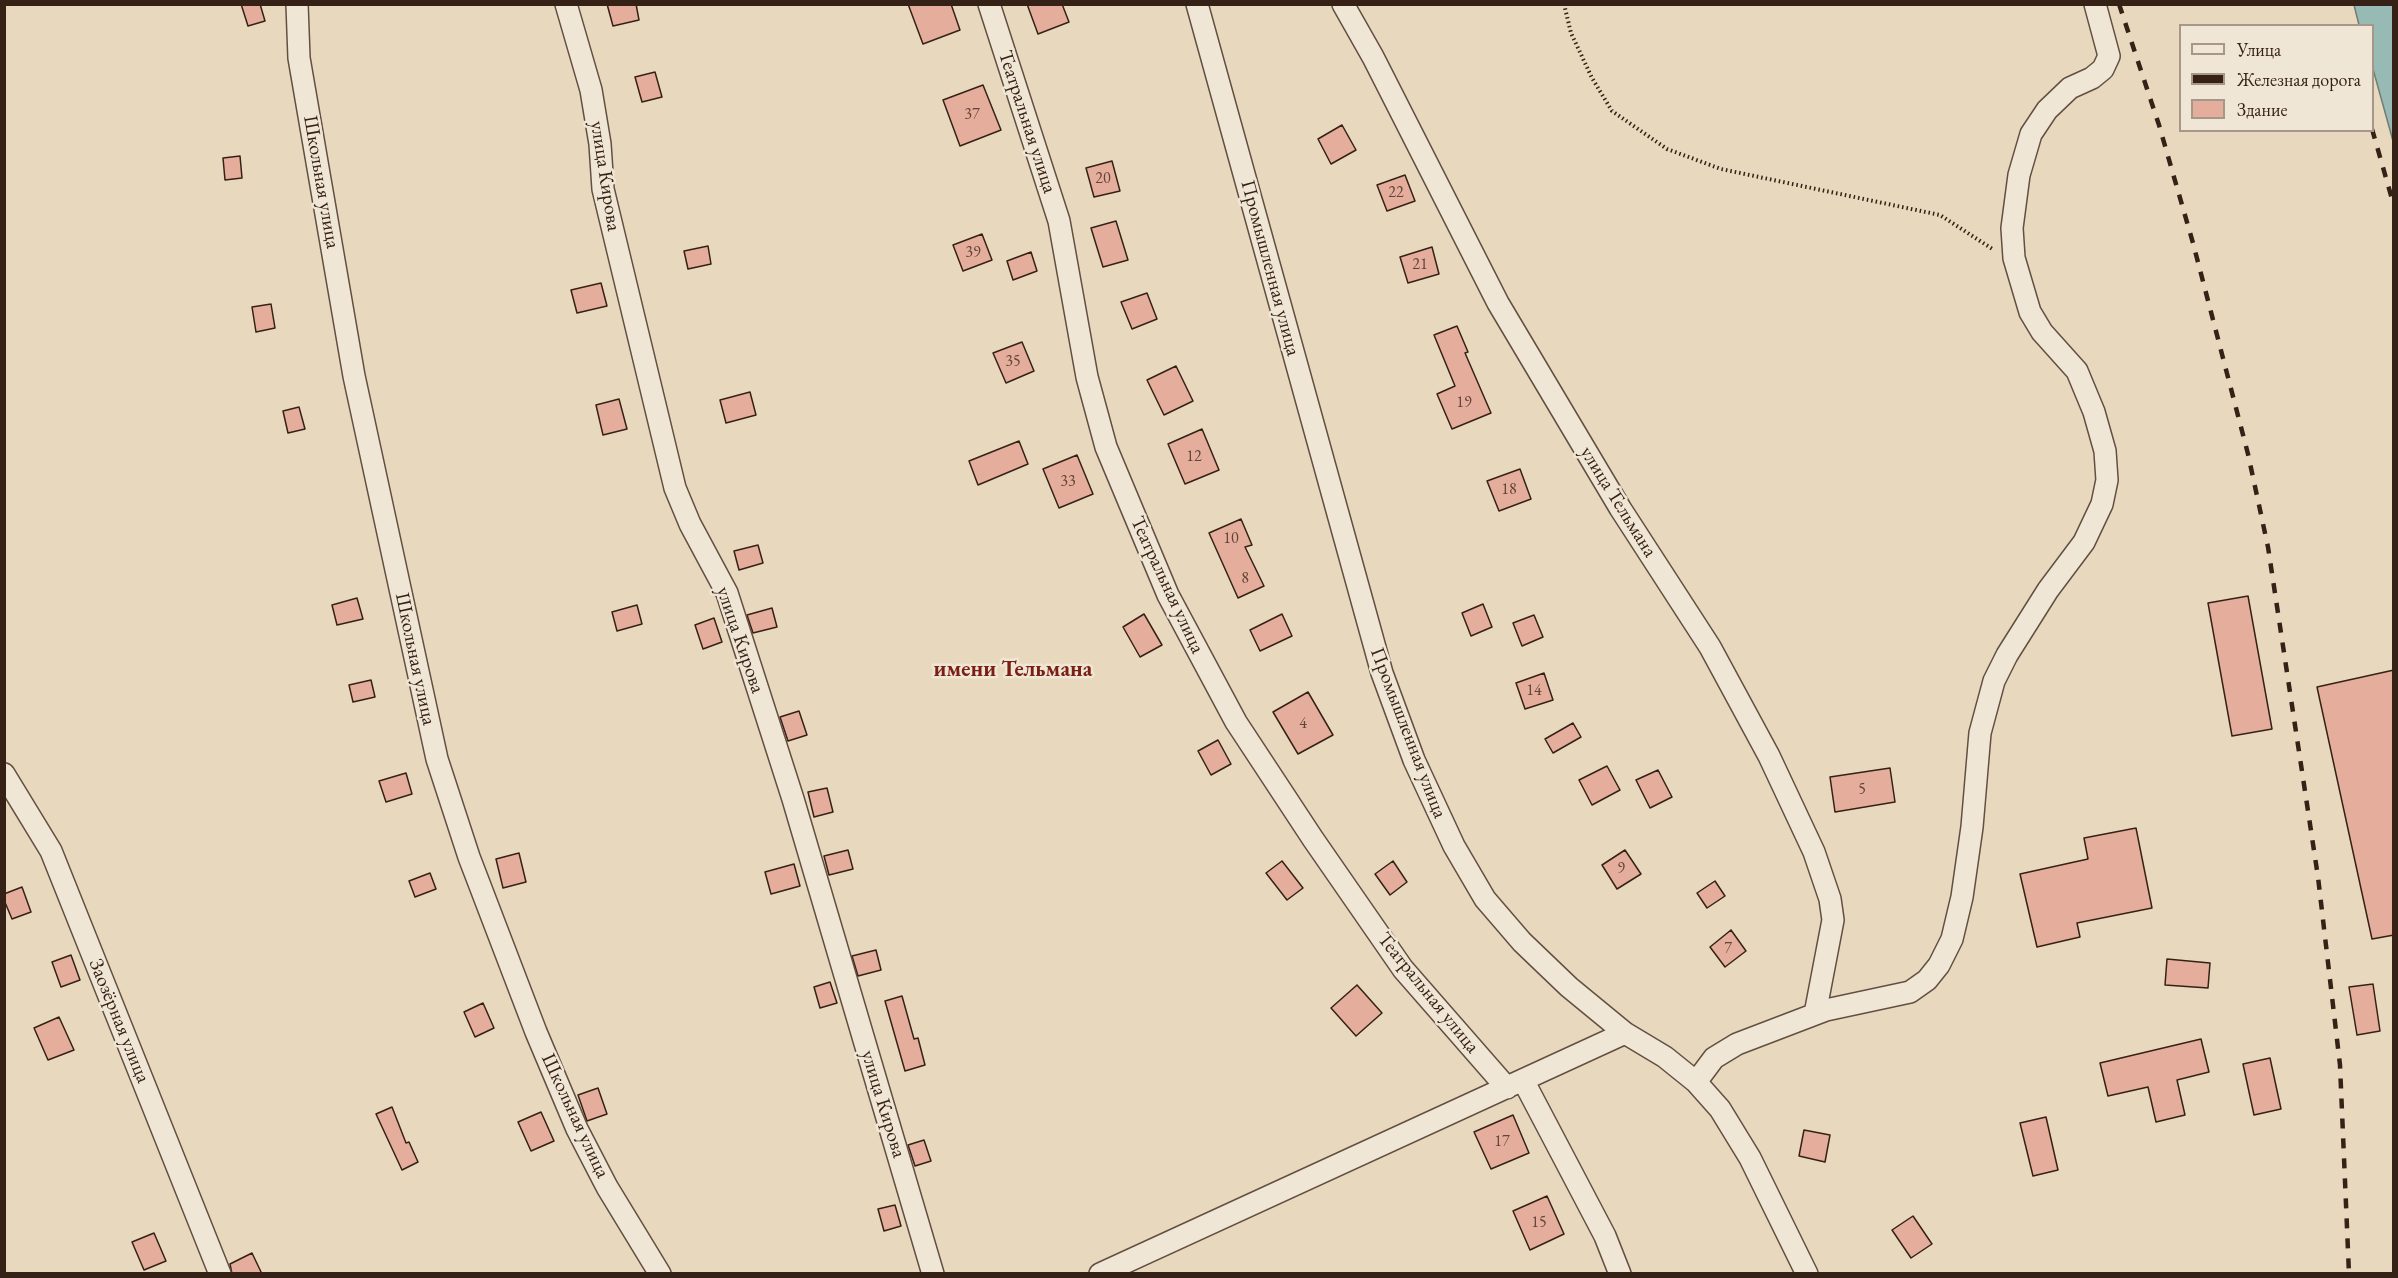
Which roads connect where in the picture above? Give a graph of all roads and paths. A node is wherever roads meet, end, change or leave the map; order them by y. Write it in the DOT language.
graph roads {
  1 [pos="297,4"];
  2 [pos="566,4"];
  3 [pos="989,4"];
  4 [pos="1197,4"];
  5 [pos="1344,4"];
  6 [pos="1564,4"];
  7 [pos="2095,4"];
  8 [pos="2014,258"];
  9 [pos="4,774"];
  10 [pos="1815,1014"];
  11 [pos="1625,1033"];
  12 [pos="1696,1082"];
  13 [pos="1515,1084"];
  14 [pos="220,1274"];
  15 [pos="660,1274"];
  16 [pos="933,1274"];
  17 [pos="1100,1274"];
  18 [pos="1620,1274"];
  19 [pos="1807,1274"];
  1 -- 15 [label="street, Школьная улица"];
  2 -- 16 [label="street, улица Кирова"];
  3 -- 13 [label="street, Театральная улица"];
  4 -- 11 [label="street, Промышленная улица"];
  5 -- 10 [label="street, улица Тельмана"];
  6 -- 8 [label="path"];
  7 -- 8 [label="street"];
  8 -- 10 [label="street"];
  9 -- 14 [label="street, Заозёрная улица"];
  10 -- 12 [label="street"];
  11 -- 12 [label="street, Промышленная улица"];
  11 -- 13 [label="street"];
  12 -- 19 [label="street, Промышленная улица"];
  13 -- 17 [label="street"];
  13 -- 18 [label="street, Театральная улица"];
}
